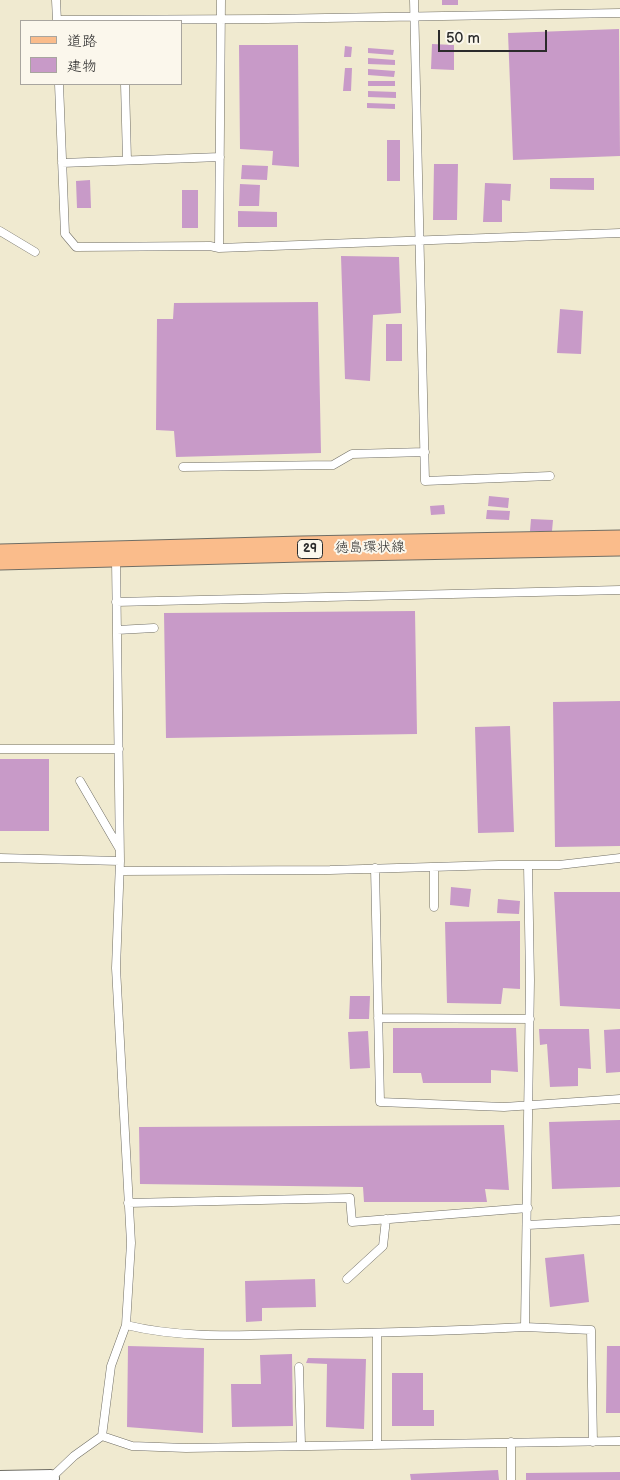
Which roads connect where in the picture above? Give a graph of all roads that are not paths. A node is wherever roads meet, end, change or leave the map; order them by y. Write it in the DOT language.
graph roads {
  1 [pos="56,0"];
  2 [pos="221,0"];
  3 [pos="414,0"];
  4 [pos="620,13"];
  5 [pos="414,16"];
  6 [pos="221,19"];
  7 [pos="57,20"];
  8 [pos="124,20"];
  9 [pos="59,85"];
  10 [pos="125,85"];
  11 [pos="220,157"];
  12 [pos="127,160"];
  13 [pos="62,163"];
  14 [pos="0,231"];
  15 [pos="620,233"];
  16 [pos="419,241"];
  17 [pos="219,248"];
  18 [pos="35,252"];
  19 [pos="424,452"];
  20 [pos="183,467"];
  21 [pos="550,476"];
  22 [pos="620,543"];
  23 [pos="0,557"];
  24 [pos="116,560"];
  25 [pos="620,590"];
  26 [pos="116,602"];
  27 [pos="154,628"];
  28 [pos="117,630"];
  29 [pos="0,749"];
  30 [pos="119,750"];
  31 [pos="80,781"];
  32 [pos="120,850"];
  33 [pos="0,858"];
  34 [pos="620,858"];
  35 [pos="120,860"];
  36 [pos="528,865"];
  37 [pos="434,867"];
  38 [pos="375,868"];
  39 [pos="120,871"];
  40 [pos="434,908"];
  41 [pos="378,1018"];
  42 [pos="530,1020"];
  43 [pos="620,1099"];
  44 [pos="529,1105"];
  45 [pos="128,1202"];
  46 [pos="528,1208"];
  47 [pos="386,1219"];
  48 [pos="620,1220"];
  49 [pos="528,1225"];
  50 [pos="346,1279"];
  51 [pos="126,1325"];
  52 [pos="525,1327"];
  53 [pos="376,1333"];
  54 [pos="300,1367"];
  55 [pos="102,1436"];
  56 [pos="620,1441"];
  57 [pos="511,1442"];
  58 [pos="593,1442"];
  59 [pos="377,1444"];
  60 [pos="301,1445"];
  61 [pos="0,1479"];
  62 [pos="51,1479"];
  63 [pos="9,1480"];
  64 [pos="512,1480"];
  1 -- 7 [label="lane"];
  2 -- 6 [label="lane"];
  3 -- 5 [label="lane"];
  4 -- 5 [label="lane"];
  5 -- 6 [label="lane"];
  5 -- 16 [label="lane"];
  6 -- 8 [label="lane"];
  6 -- 11 [label="lane"];
  7 -- 8 [label="lane"];
  9 -- 13 [label="lane"];
  10 -- 12 [label="lane"];
  11 -- 12 [label="lane"];
  11 -- 17 [label="lane"];
  12 -- 13 [label="lane"];
  13 -- 17 [label="lane"];
  14 -- 18 [label="lane"];
  15 -- 16 [label="lane"];
  16 -- 17 [label="lane"];
  16 -- 19 [label="lane"];
  19 -- 20 [label="lane"];
  19 -- 21 [label="lane"];
  22 -- 23 [label="main road, 徳島環状線 / 29"];
  24 -- 26 [label="lane"];
  25 -- 26 [label="lane"];
  26 -- 28 [label="lane"];
  27 -- 28 [label="lane"];
  28 -- 30 [label="lane"];
  29 -- 30 [label="lane"];
  30 -- 32 [label="lane"];
  31 -- 32 [label="lane"];
  32 -- 35 [label="lane"];
  33 -- 35 [label="lane"];
  34 -- 36 [label="lane"];
  35 -- 39 [label="lane"];
  36 -- 37 [label="lane"];
  36 -- 42 [label="lane"];
  37 -- 38 [label="lane"];
  37 -- 40 [label="lane"];
  38 -- 39 [label="lane"];
  38 -- 41 [label="lane"];
  39 -- 45 [label="lane"];
  41 -- 42 [label="lane"];
  41 -- 44 [label="lane"];
  42 -- 44 [label="lane"];
  43 -- 44 [label="lane"];
  44 -- 46 [label="lane"];
  45 -- 47 [label="lane"];
  45 -- 51 [label="lane"];
  46 -- 47 [label="lane"];
  46 -- 49 [label="lane"];
  47 -- 50 [label="lane"];
  48 -- 49 [label="lane"];
  49 -- 52 [label="lane"];
  51 -- 53 [label="lane"];
  51 -- 55 [label="lane"];
  52 -- 53 [label="lane"];
  52 -- 58 [label="lane"];
  53 -- 59 [label="lane"];
  54 -- 60 [label="lane"];
  55 -- 60 [label="lane"];
  55 -- 62 [label="lane"];
  56 -- 58 [label="lane"];
  57 -- 58 [label="lane"];
  57 -- 59 [label="lane"];
  57 -- 64 [label="lane"];
  59 -- 60 [label="lane"];
  61 -- 63 [label="street"];
  62 -- 63 [label="street"];
}
